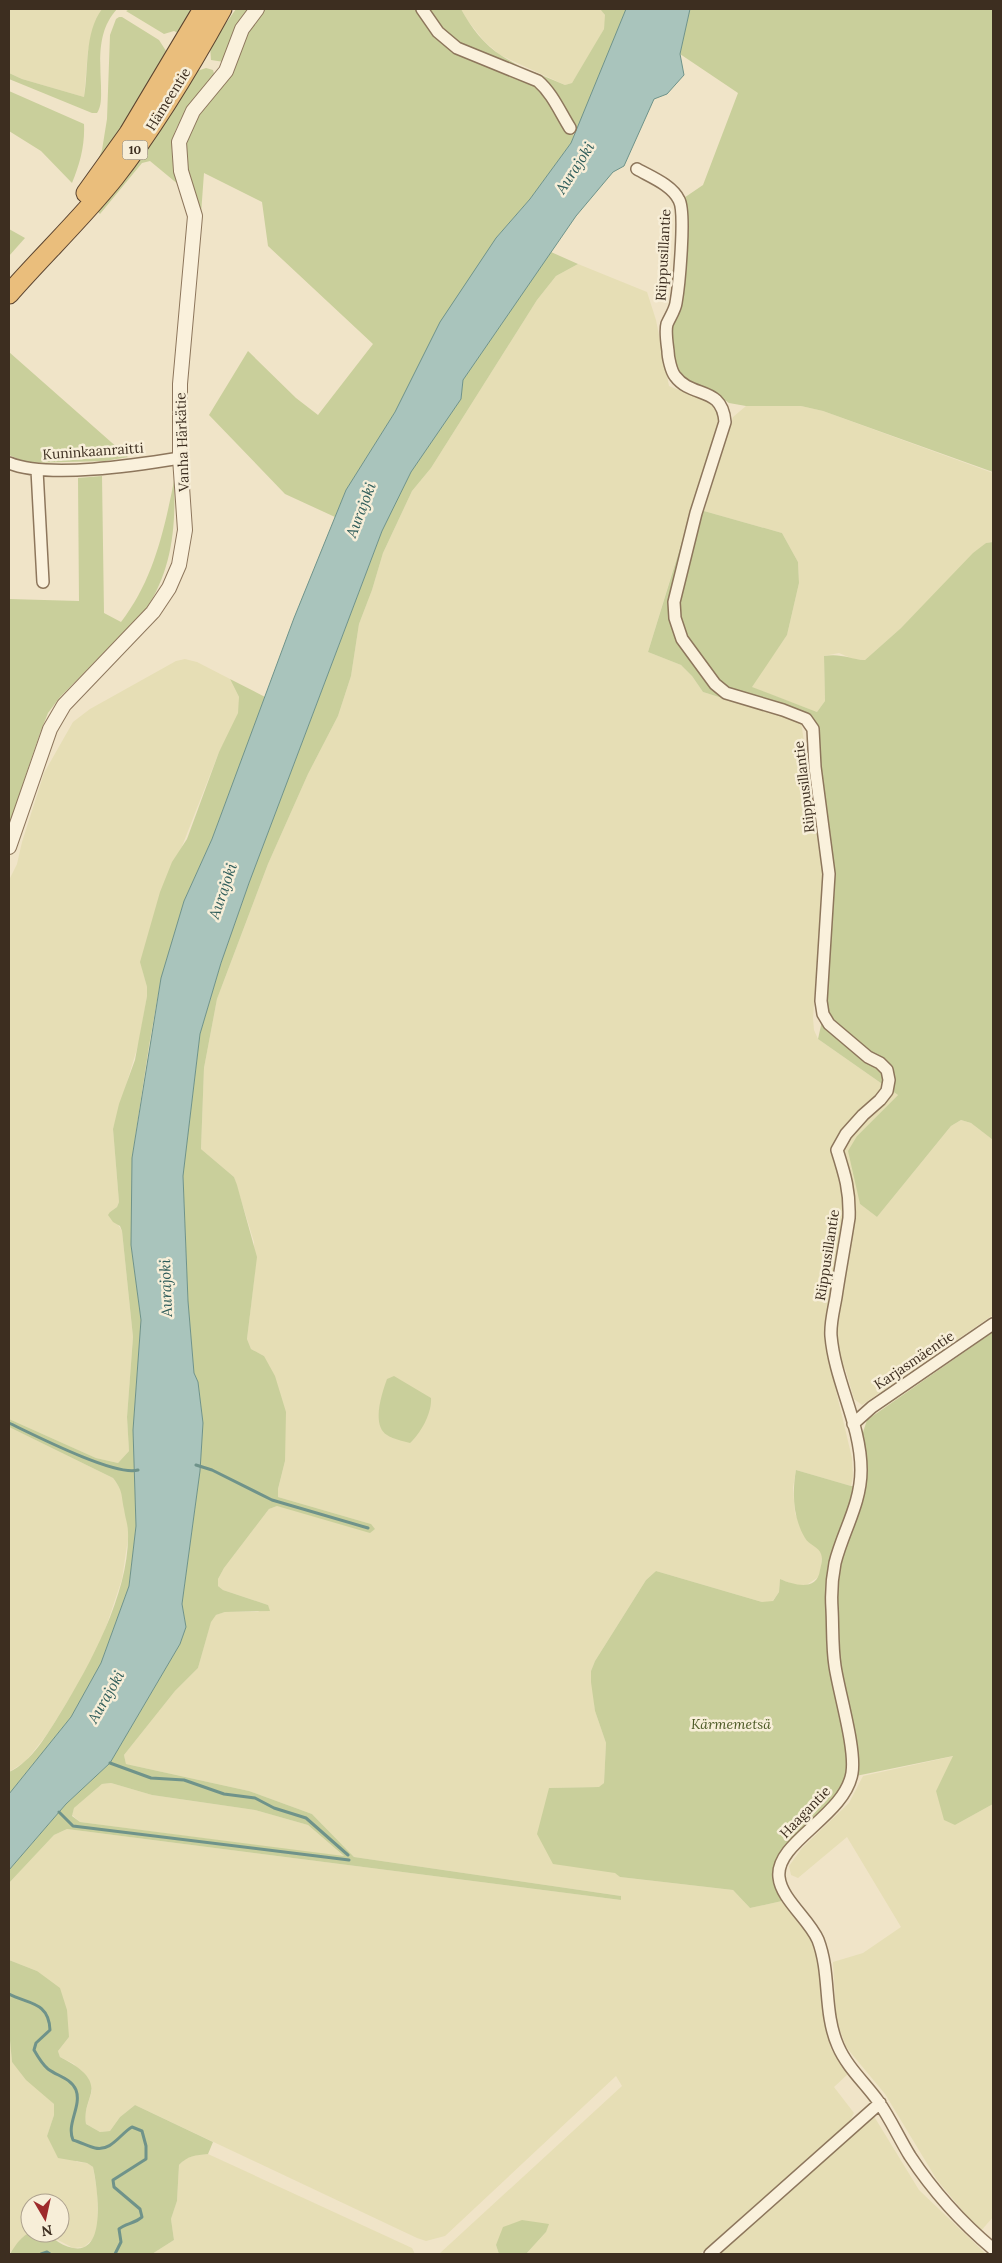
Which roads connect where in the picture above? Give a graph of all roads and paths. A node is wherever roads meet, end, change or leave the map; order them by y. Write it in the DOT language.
graph roads {
  1 [pos="203,9"];
  2 [pos="222,9"];
  3 [pos="257,9"];
  4 [pos="422,9"];
  5 [pos="570,128"];
  6 [pos="637,169"];
  7 [pos="26,274"];
  8 [pos="9,294"];
  9 [pos="180,458"];
  10 [pos="9,464"];
  11 [pos="37,470"];
  12 [pos="43,582"];
  13 [pos="9,847"];
  14 [pos="993,1324"];
  15 [pos="853,1424"];
  16 [pos="880,2103"];
  17 [pos="993,2249"];
  18 [pos="710,2254"];
  1 -- 7 [label="highway, Hämeentie / 10"];
  2 -- 7 [label="highway, Hämeentie / 10"];
  3 -- 9 [label="street, Vanha Härkätie"];
  4 -- 5 [label="street"];
  6 -- 15 [label="street, Riippusillantie"];
  7 -- 8 [label="highway, Hämeentie / 10"];
  9 -- 11 [label="street, Kuninkaanraitti"];
  9 -- 13 [label="street, Vanha Härkätie"];
  10 -- 11 [label="street, Kuninkaanraitti"];
  11 -- 12 [label="street"];
  14 -- 15 [label="street, Karjasmäentie"];
  15 -- 16 [label="street, Haagantie"];
  16 -- 17 [label="street, Haagantie"];
  16 -- 18 [label="street"];
}
